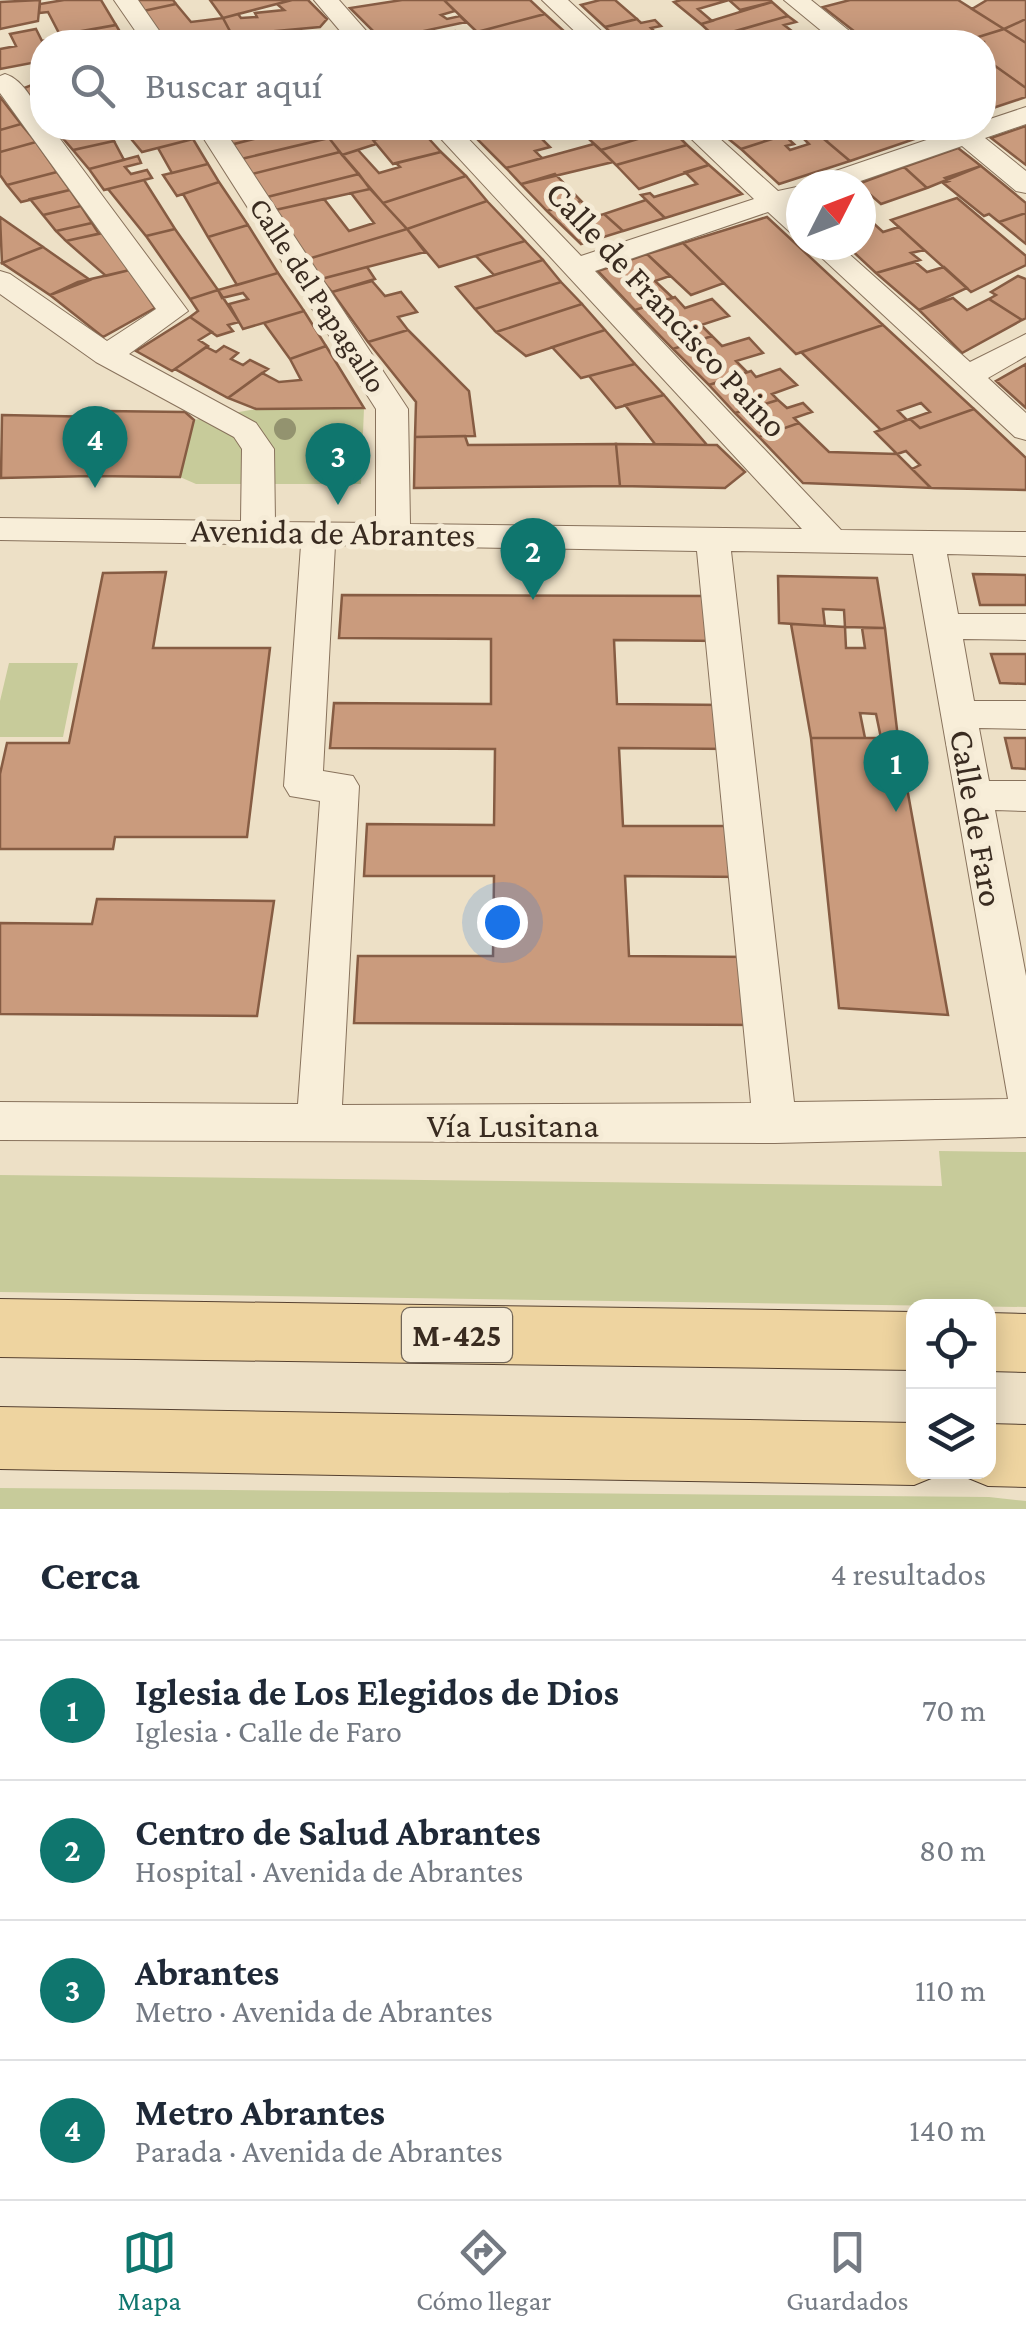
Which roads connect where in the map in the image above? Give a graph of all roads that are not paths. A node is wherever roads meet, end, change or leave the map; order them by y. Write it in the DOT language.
graph roads {
  1 [pos="126,0"];
  2 [pos="326,0"];
  3 [pos="554,0"];
  4 [pos="796,0"];
  5 [pos="147,30"];
  6 [pos="352,30"];
  7 [pos="587,30"];
  8 [pos="835,30"];
  9 [pos="30,78"];
  10 [pos="3,82"];
  11 [pos="1026,115"];
  12 [pos="30,118"];
  13 [pos="996,123"];
  14 [pos="46,140"];
  15 [pos="218,140"];
  16 [pos="456,140"];
  17 [pos="705,140"];
  18 [pos="941,140"];
  19 [pos="971,140"];
  20 [pos="862,170"];
  21 [pos="1026,186"];
  22 [pos="786,197"];
  23 [pos="773,202"];
  24 [pos="786,214"];
  25 [pos="839,260"];
  26 [pos="578,267"];
  27 [pos="0,280"];
  28 [pos="1026,344"];
  29 [pos="107,355"];
  30 [pos="969,376"];
  31 [pos="1026,430"];
  32 [pos="0,528"];
  33 [pos="258,531"];
  34 [pos="319,532"];
  35 [pos="394,533"];
  36 [pos="714,538"];
  37 [pos="834,543"];
  38 [pos="928,544"];
  39 [pos="1026,544"];
  40 [pos="942,626"];
  41 [pos="1026,627"];
  42 [pos="958,714"];
  43 [pos="1026,715"];
  44 [pos="973,796"];
  45 [pos="1026,796"];
  46 [pos="1009,902"];
  47 [pos="1026,1092"];
  48 [pos="1026,1118"];
  49 [pos="0,1121"];
  50 [pos="775,1124"];
  51 [pos="318,1126"];
  52 [pos="0,1328"];
  53 [pos="906,1341"];
  54 [pos="996,1342"];
  55 [pos="1026,1343"];
  56 [pos="0,1438"];
  57 [pos="906,1454"];
  1 -- 5 [label="street"];
  2 -- 6 [label="street"];
  3 -- 7 [label="street"];
  4 -- 8 [label="street"];
  9 -- 10 [label="street"];
  10 -- 12 [label="street"];
  11 -- 13 [label="street"];
  14 -- 29 [label="street"];
  15 -- 35 [label="street, Calle del Papagallo"];
  16 -- 26 [label="street, Calle de Francisco Paino"];
  17 -- 23 [label="street"];
  18 -- 20 [label="street"];
  19 -- 21 [label="street"];
  22 -- 23 [label="street"];
  23 -- 24 [label="street"];
  23 -- 26 [label="street"];
  25 -- 30 [label="street"];
  26 -- 37 [label="street, Calle de Francisco Paino"];
  27 -- 29 [label="street"];
  28 -- 30 [label="street"];
  29 -- 33 [label="street"];
  30 -- 31 [label="street"];
  32 -- 33 [label="street, Avenida de Abrantes"];
  33 -- 34 [label="street, Avenida de Abrantes"];
  34 -- 35 [label="street, Avenida de Abrantes"];
  34 -- 51 [label="street"];
  35 -- 36 [label="street, Avenida de Abrantes"];
  36 -- 37 [label="street, Avenida de Abrantes"];
  36 -- 50 [label="street"];
  37 -- 38 [label="street, Avenida de Abrantes"];
  38 -- 39 [label="street, Avenida de Abrantes"];
  38 -- 40 [label="street, Calle de Faro"];
  40 -- 41 [label="street"];
  40 -- 42 [label="street, Calle de Faro"];
  42 -- 43 [label="street"];
  42 -- 44 [label="street, Calle de Faro"];
  44 -- 45 [label="street"];
  44 -- 46 [label="street, Calle de Faro"];
  46 -- 47 [label="street, Calle de Faro"];
  48 -- 50 [label="street, Vía Lusitana"];
  49 -- 51 [label="street, Vía Lusitana"];
  50 -- 51 [label="street, Vía Lusitana"];
  52 -- 53 [label="main road, M-425"];
  54 -- 55 [label="main road"];
  56 -- 57 [label="main road"];
}
